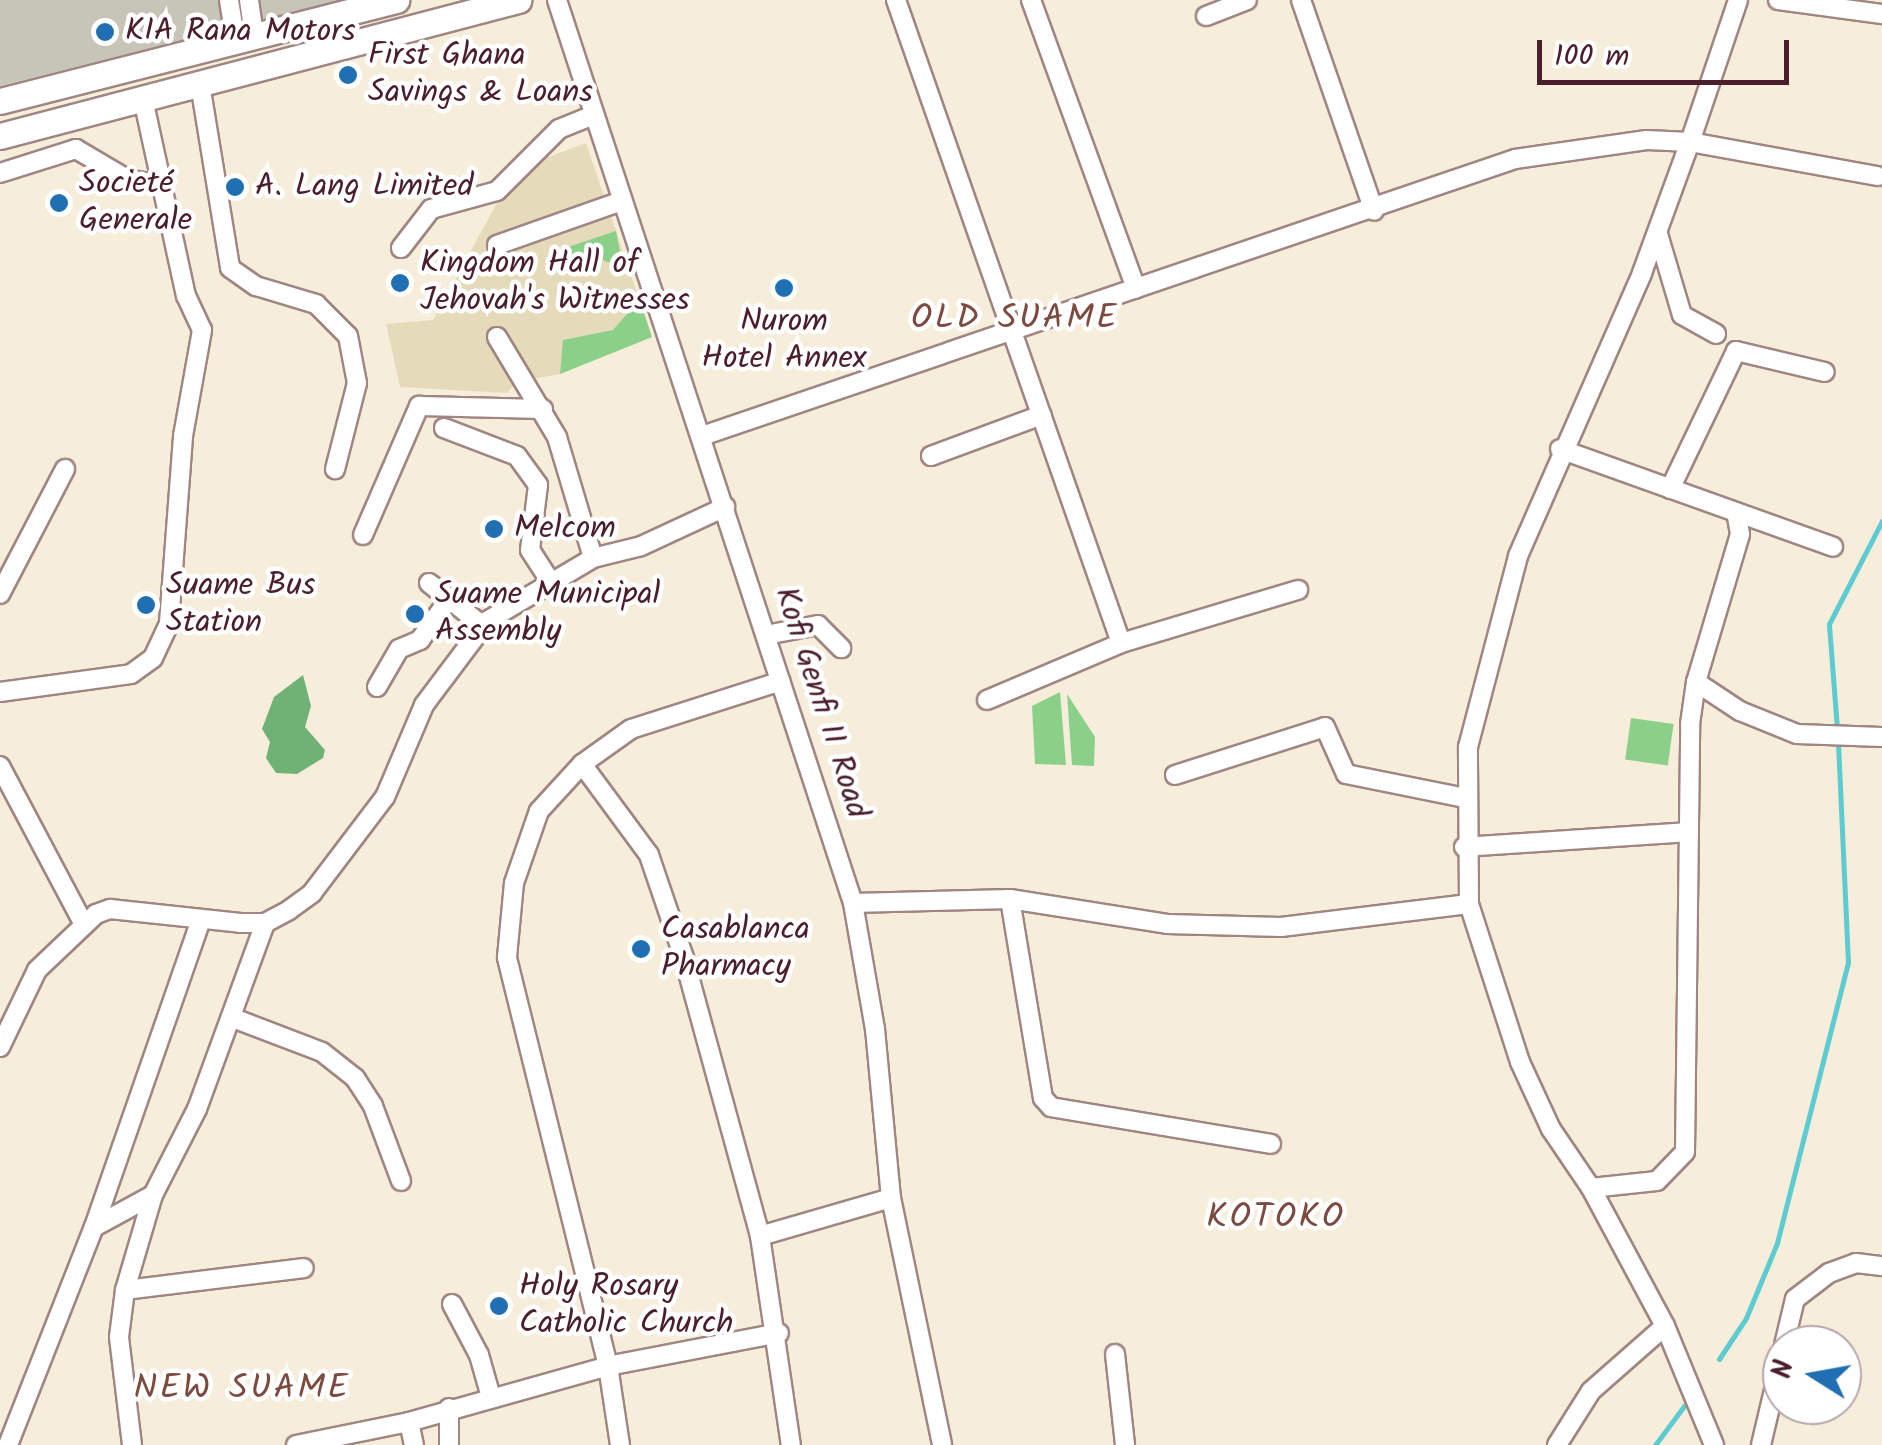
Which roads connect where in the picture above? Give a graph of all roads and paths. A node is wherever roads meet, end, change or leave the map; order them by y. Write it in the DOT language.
graph roads {
  1 [pos="229,0"];
  2 [pos="249,0"];
  3 [pos="396,0"];
  4 [pos="518,0"];
  5 [pos="558,0"];
  6 [pos="896,0"];
  7 [pos="1031,0"];
  8 [pos="1248,0"];
  9 [pos="1301,0"];
  10 [pos="1738,0"];
  11 [pos="1778,0"];
  12 [pos="336,7"];
  13 [pos="1882,14"];
  14 [pos="1206,16"];
  15 [pos="244,37"];
  16 [pos="200,84"];
  17 [pos="3,95"];
  18 [pos="143,98"];
  19 [pos="76,114"];
  20 [pos="593,115"];
  21 [pos="0,136"];
  22 [pos="1690,142"];
  23 [pos="76,149"];
  24 [pos="0,173"];
  25 [pos="1878,176"];
  26 [pos="162,185"];
  27 [pos="622,201"];
  28 [pos="1374,211"];
  29 [pos="1658,234"];
  30 [pos="497,245"];
  31 [pos="401,248"];
  32 [pos="1136,289"];
  33 [pos="1014,331"];
  34 [pos="1716,334"];
  35 [pos="497,338"];
  36 [pos="1825,372"];
  37 [pos="543,410"];
  38 [pos="1042,415"];
  39 [pos="444,428"];
  40 [pos="702,436"];
  41 [pos="1560,449"];
  42 [pos="931,456"];
  43 [pos="66,468"];
  44 [pos="335,470"];
  45 [pos="1670,489"];
  46 [pos="724,507"];
  47 [pos="1736,512"];
  48 [pos="363,535"];
  49 [pos="1833,547"];
  50 [pos="593,558"];
  51 [pos="550,580"];
  52 [pos="429,583"];
  53 [pos="1298,590"];
  54 [pos="0,594"];
  55 [pos="448,599"];
  56 [pos="483,626"];
  57 [pos="766,634"];
  58 [pos="1121,644"];
  59 [pos="841,648"];
  60 [pos="781,681"];
  61 [pos="1696,682"];
  62 [pos="377,687"];
  63 [pos="0,692"];
  64 [pos="988,700"];
  65 [pos="1882,737"];
  66 [pos="582,764"];
  67 [pos="0,766"];
  68 [pos="1176,774"];
  69 [pos="1465,798"];
  70 [pos="1688,832"];
  71 [pos="1464,847"];
  72 [pos="1010,898"];
  73 [pos="853,903"];
  74 [pos="1470,904"];
  75 [pos="200,920"];
  76 [pos="82,921"];
  77 [pos="265,923"];
  78 [pos="232,1018"];
  79 [pos="0,1047"];
  80 [pos="1270,1144"];
  81 [pos="401,1181"];
  82 [pos="1591,1188"];
  83 [pos="153,1195"];
  84 [pos="891,1198"];
  85 [pos="94,1227"];
  86 [pos="760,1236"];
  87 [pos="1882,1266"];
  88 [pos="304,1268"];
  89 [pos="125,1290"];
  90 [pos="452,1304"];
  91 [pos="1789,1325"];
  92 [pos="1664,1326"];
  93 [pos="779,1333"];
  94 [pos="1116,1354"];
  95 [pos="608,1366"];
  96 [pos="491,1397"];
  97 [pos="449,1408"];
  98 [pos="409,1422"];
  99 [pos="8,1445"];
  100 [pos="132,1445"];
  101 [pos="296,1445"];
  102 [pos="414,1445"];
  103 [pos="449,1445"];
  104 [pos="620,1445"];
  105 [pos="791,1445"];
  106 [pos="942,1445"];
  107 [pos="1126,1445"];
  108 [pos="1557,1445"];
  109 [pos="1714,1445"];
  1 -- 15 [label="street"];
  2 -- 15 [label="street"];
  3 -- 12 [label="highway"];
  4 -- 16 [label="highway"];
  5 -- 20 [label="street, Kofi Genfi II Road"];
  6 -- 33 [label="street"];
  7 -- 32 [label="street"];
  8 -- 14 [label="street"];
  9 -- 28 [label="street"];
  10 -- 22 [label="street"];
  11 -- 13 [label="street"];
  12 -- 15 [label="highway"];
  15 -- 17 [label="highway"];
  16 -- 18 [label="highway"];
  16 -- 44 [label="street"];
  18 -- 19 [label="highway"];
  18 -- 26 [label="street"];
  19 -- 21 [label="highway"];
  19 -- 23 [label="street"];
  20 -- 27 [label="street, Kofi Genfi II Road"];
  20 -- 31 [label="street"];
  22 -- 25 [label="street"];
  22 -- 28 [label="street"];
  22 -- 29 [label="street"];
  23 -- 24 [label="street"];
  23 -- 26 [label="street"];
  26 -- 63 [label="street"];
  27 -- 30 [label="street"];
  27 -- 40 [label="street, Kofi Genfi II Road"];
  28 -- 32 [label="street"];
  29 -- 34 [label="street"];
  29 -- 41 [label="street"];
  32 -- 33 [label="street"];
  33 -- 38 [label="street"];
  33 -- 40 [label="street"];
  35 -- 37 [label="street"];
  36 -- 45 [label="street"];
  37 -- 48 [label="street"];
  37 -- 50 [label="street"];
  38 -- 42 [label="street"];
  38 -- 58 [label="street"];
  39 -- 51 [label="street"];
  40 -- 46 [label="street, Kofi Genfi II Road"];
  41 -- 45 [label="street"];
  41 -- 69 [label="street"];
  43 -- 54 [label="street"];
  45 -- 47 [label="street"];
  46 -- 50 [label="street"];
  46 -- 57 [label="street, Kofi Genfi II Road"];
  47 -- 49 [label="street"];
  47 -- 61 [label="street"];
  50 -- 51 [label="street"];
  51 -- 56 [label="street"];
  52 -- 55 [label="street"];
  53 -- 58 [label="street"];
  55 -- 56 [label="street"];
  55 -- 62 [label="street"];
  56 -- 77 [label="street"];
  57 -- 59 [label="street"];
  57 -- 60 [label="street, Kofi Genfi II Road"];
  58 -- 64 [label="street"];
  60 -- 66 [label="street"];
  60 -- 73 [label="street, Kofi Genfi II Road"];
  61 -- 65 [label="street"];
  61 -- 70 [label="street"];
  66 -- 86 [label="street"];
  66 -- 95 [label="street"];
  67 -- 76 [label="street"];
  68 -- 69 [label="street"];
  69 -- 71 [label="street"];
  70 -- 71 [label="street"];
  70 -- 82 [label="street"];
  71 -- 74 [label="street"];
  72 -- 73 [label="street"];
  72 -- 74 [label="street"];
  72 -- 80 [label="street"];
  73 -- 84 [label="street, Kofi Genfi II Road"];
  74 -- 82 [label="street"];
  75 -- 76 [label="street"];
  75 -- 77 [label="street"];
  75 -- 85 [label="street"];
  76 -- 79 [label="street"];
  77 -- 78 [label="street"];
  78 -- 81 [label="street"];
  78 -- 83 [label="street"];
  82 -- 92 [label="street"];
  83 -- 85 [label="street"];
  83 -- 89 [label="street"];
  84 -- 86 [label="street"];
  84 -- 106 [label="street, Kofi Genfi II Road"];
  85 -- 99 [label="street"];
  86 -- 93 [label="street"];
  87 -- 91 [label="street"];
  88 -- 89 [label="street"];
  89 -- 100 [label="street"];
  90 -- 96 [label="street"];
  92 -- 108 [label="street"];
  92 -- 109 [label="street"];
  93 -- 95 [label="street"];
  93 -- 105 [label="street"];
  94 -- 107 [label="street"];
  95 -- 96 [label="street"];
  95 -- 104 [label="street"];
  96 -- 97 [label="street"];
  97 -- 98 [label="street"];
  97 -- 103 [label="street"];
  98 -- 101 [label="street"];
  98 -- 102 [label="street"];
}
